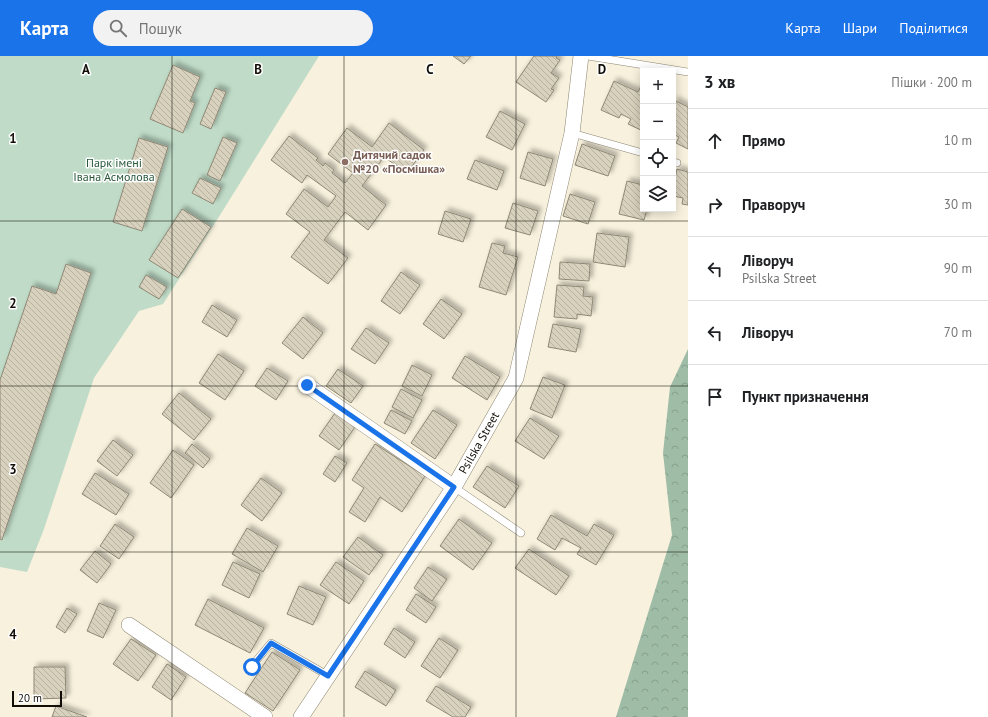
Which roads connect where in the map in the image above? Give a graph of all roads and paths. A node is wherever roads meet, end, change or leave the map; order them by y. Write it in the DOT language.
graph roads {
  1 [pos="581,56"];
  2 [pos="588,56"];
  3 [pos="688,72"];
  4 [pos="572,132"];
  5 [pos="640,152"];
  6 [pos="307,385"];
  7 [pos="454,487"];
  8 [pos="522,533"];
  9 [pos="129,625"];
  10 [pos="252,667"];
  11 [pos="328,676"];
  12 [pos="265,717"];
  13 [pos="301,717"];
  1 -- 4 [label="street, Psilska Street"];
  2 -- 3 [label="lane"];
  4 -- 5 [label="lane"];
  4 -- 7 [label="street, Psilska Street"];
  6 -- 7 [label="street"];
  7 -- 8 [label="lane"];
  7 -- 11 [label="street, Psilska Street"];
  9 -- 12 [label="street"];
  10 -- 11 [label="lane"];
  11 -- 13 [label="street, Psilska Street"];
}
